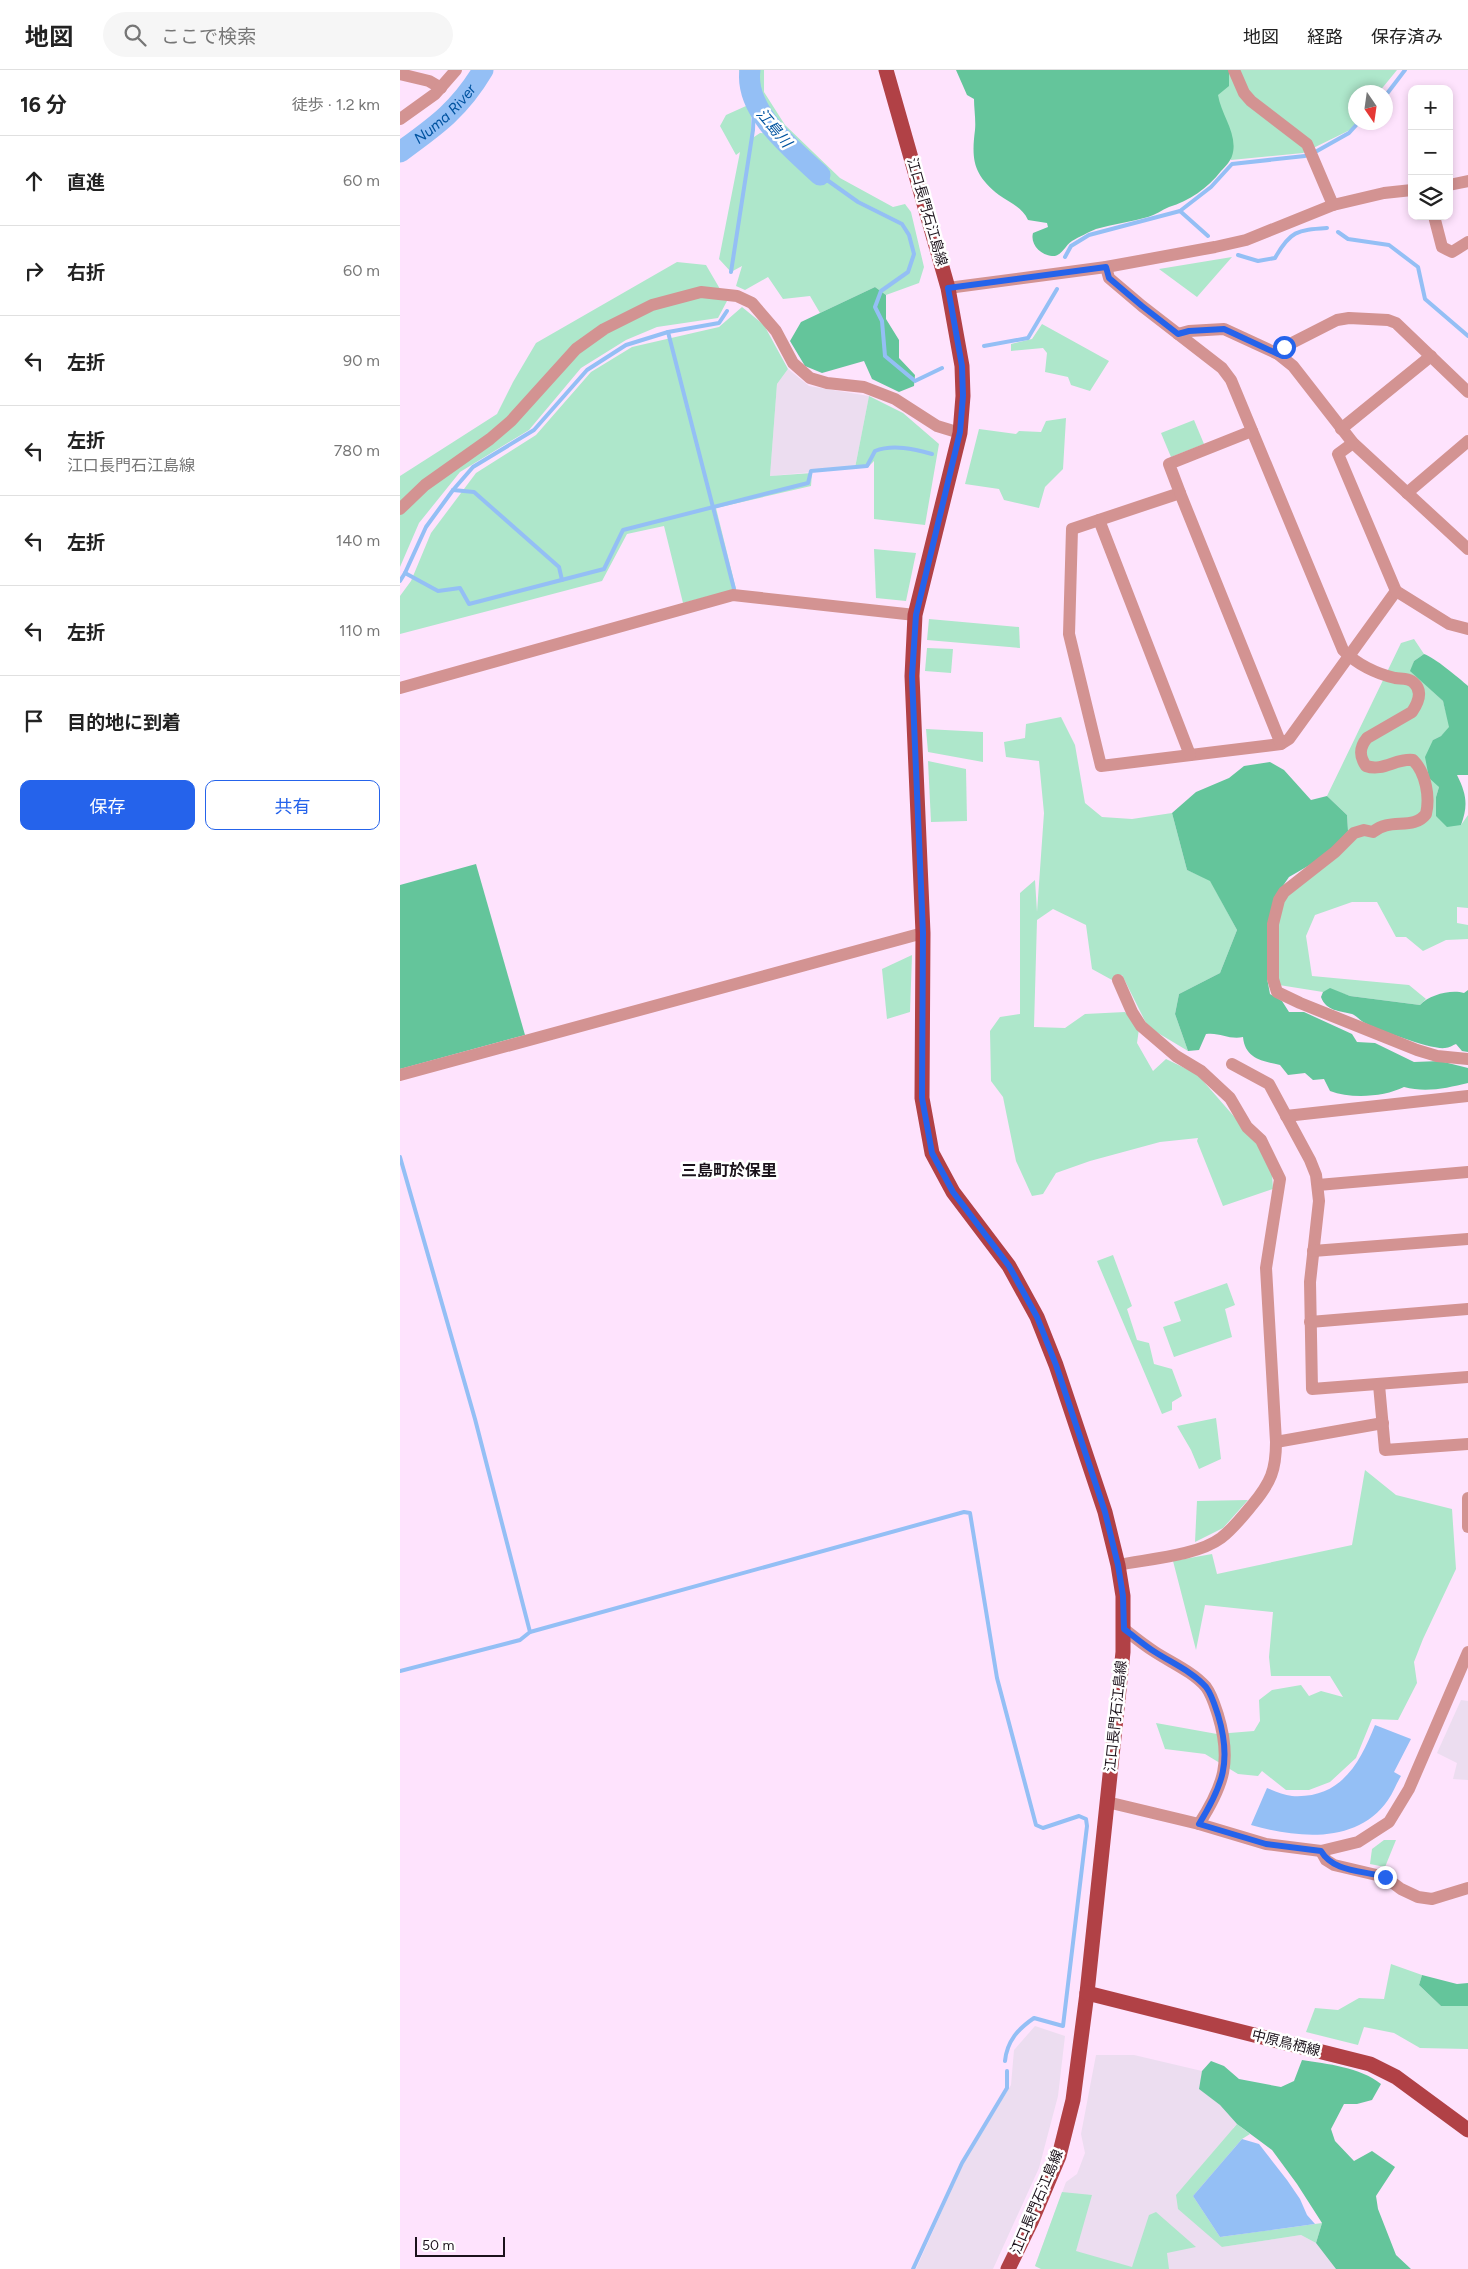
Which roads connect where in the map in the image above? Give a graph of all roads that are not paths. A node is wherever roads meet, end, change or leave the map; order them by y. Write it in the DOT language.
graph roads {
  1 [pos="456,70"];
  2 [pos="886,70"];
  3 [pos="1234,70"];
  4 [pos="400,74"];
  5 [pos="441,88"];
  6 [pos="400,119"];
  7 [pos="1468,181"];
  8 [pos="1453,184"];
  9 [pos="1408,190"];
  10 [pos="1334,205"];
  11 [pos="1435,220"];
  12 [pos="1468,242"];
  13 [pos="1106,267"];
  14 [pos="948,288"];
  15 [pos="1178,334"];
  16 [pos="1278,354"];
  17 [pos="1431,356"];
  18 [pos="1468,392"];
  19 [pos="1341,429"];
  20 [pos="1252,431"];
  21 [pos="960,432"];
  22 [pos="1468,441"];
  23 [pos="1353,443"];
  24 [pos="1180,492"];
  25 [pos="1407,493"];
  26 [pos="400,509"];
  27 [pos="1099,520"];
  28 [pos="1468,549"];
  29 [pos="1396,591"];
  30 [pos="916,615"];
  31 [pos="1468,629"];
  32 [pos="1350,657"];
  33 [pos="400,688"];
  34 [pos="1281,744"];
  35 [pos="1190,755"];
  36 [pos="923,933"];
  37 [pos="1118,980"];
  38 [pos="1468,1059"];
  39 [pos="1232,1064"];
  40 [pos="400,1075"];
  41 [pos="1468,1096"];
  42 [pos="1286,1116"];
  43 [pos="1468,1172"];
  44 [pos="1318,1185"];
  45 [pos="1468,1240"];
  46 [pos="1313,1251"];
  47 [pos="1468,1309"];
  48 [pos="1310,1322"];
  49 [pos="1468,1377"];
  50 [pos="1379,1385"];
  51 [pos="1383,1423"];
  52 [pos="1276,1442"];
  53 [pos="1468,1444"];
  54 [pos="1468,1498"];
  55 [pos="1468,1527"];
  56 [pos="1118,1565"];
  57 [pos="1124,1629"];
  58 [pos="1468,1652"];
  59 [pos="1107,1802"];
  60 [pos="1199,1824"];
  61 [pos="1321,1851"];
  62 [pos="1468,1888"];
  63 [pos="1087,1993"];
  64 [pos="1468,2130"];
  65 [pos="1008,2269"];
  1 -- 5 [label="street"];
  2 -- 14 [label="main road, 江口長門石江島線"];
  3 -- 10 [label="street"];
  4 -- 5 [label="street"];
  5 -- 6 [label="street"];
  7 -- 8 [label="street"];
  9 -- 10 [label="street"];
  10 -- 13 [label="street"];
  11 -- 12 [label="street"];
  13 -- 14 [label="street"];
  13 -- 15 [label="street"];
  14 -- 21 [label="main road, 江口長門石江島線"];
  15 -- 16 [label="street"];
  15 -- 20 [label="street"];
  16 -- 17 [label="street"];
  16 -- 19 [label="street"];
  17 -- 18 [label="street"];
  17 -- 19 [label="street"];
  19 -- 23 [label="street"];
  20 -- 24 [label="street"];
  20 -- 32 [label="street"];
  21 -- 26 [label="street"];
  21 -- 30 [label="main road, 江口長門石江島線"];
  22 -- 25 [label="street"];
  23 -- 25 [label="street"];
  23 -- 29 [label="street"];
  24 -- 27 [label="street"];
  24 -- 34 [label="street"];
  25 -- 28 [label="street"];
  27 -- 35 [label="street"];
  27 -- 35 [label="street"];
  29 -- 31 [label="street"];
  29 -- 32 [label="street"];
  30 -- 33 [label="street"];
  30 -- 36 [label="main road, 江口長門石江島線"];
  32 -- 34 [label="street"];
  32 -- 38 [label="street"];
  34 -- 35 [label="street"];
  36 -- 40 [label="street"];
  36 -- 56 [label="main road, 江口長門石江島線"];
  37 -- 52 [label="street"];
  39 -- 42 [label="street"];
  41 -- 42 [label="street"];
  42 -- 44 [label="street"];
  43 -- 44 [label="street"];
  44 -- 46 [label="street"];
  45 -- 46 [label="street"];
  46 -- 48 [label="street"];
  47 -- 48 [label="street"];
  48 -- 50 [label="street"];
  49 -- 50 [label="street"];
  50 -- 51 [label="street"];
  51 -- 52 [label="street"];
  51 -- 53 [label="street"];
  52 -- 56 [label="street"];
  54 -- 55 [label="street"];
  56 -- 57 [label="main road, 江口長門石江島線"];
  57 -- 59 [label="main road, 江口長門石江島線"];
  57 -- 60 [label="street"];
  58 -- 61 [label="street"];
  59 -- 60 [label="street"];
  59 -- 63 [label="main road, 江口長門石江島線"];
  60 -- 61 [label="street"];
  61 -- 62 [label="street"];
  63 -- 64 [label="main road, 中原鳥栖線"];
  63 -- 65 [label="main road, 江口長門石江島線"];
}
